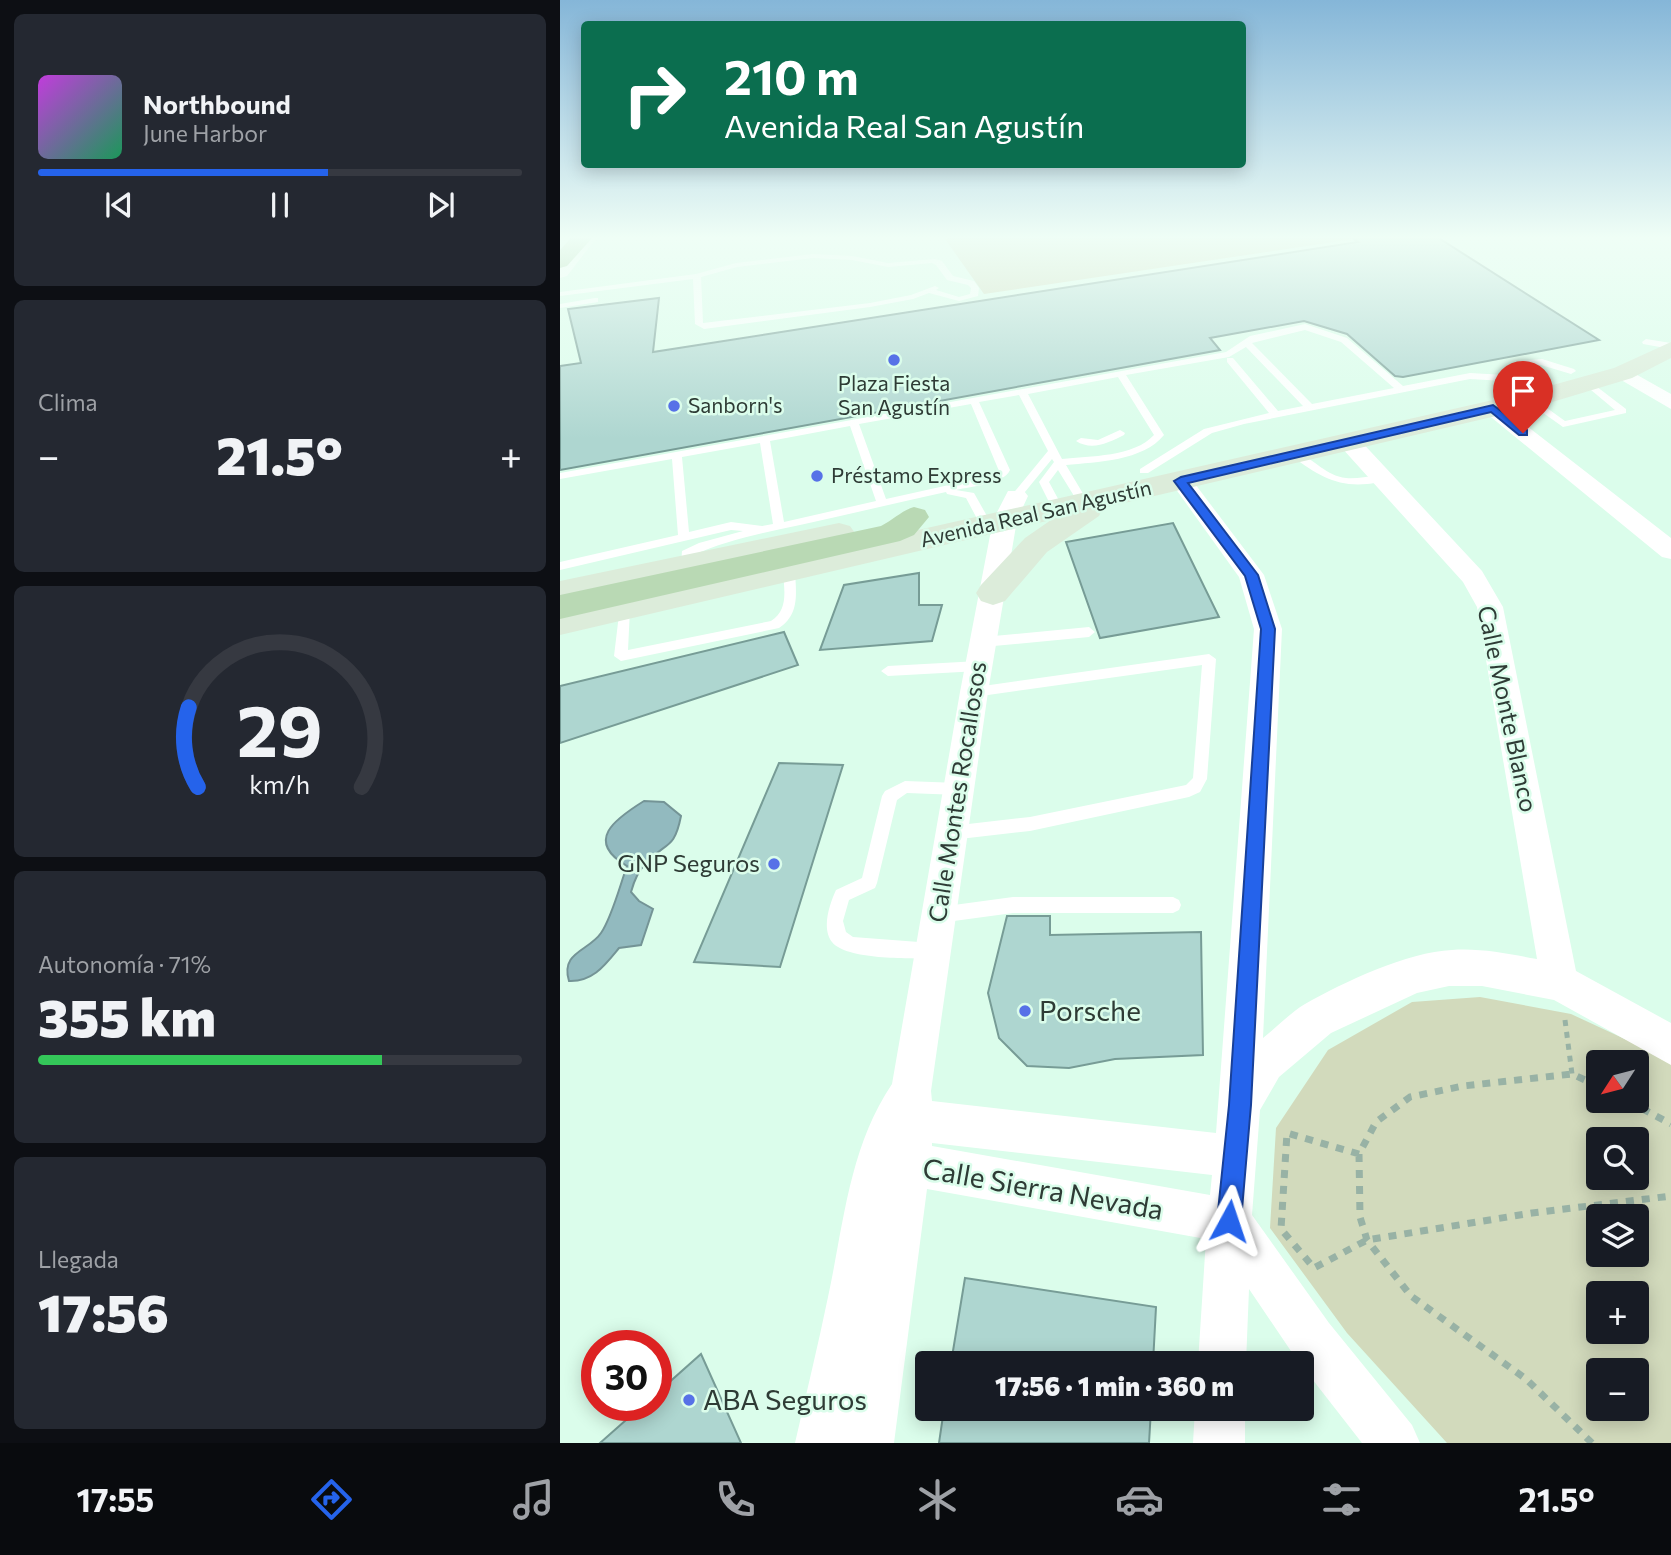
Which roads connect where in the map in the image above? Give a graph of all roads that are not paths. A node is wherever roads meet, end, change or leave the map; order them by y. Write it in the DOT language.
graph roads {
  1 [pos="699,304"];
  2 [pos="873,304"];
  3 [pos="1671,331"];
  4 [pos="1247,342"];
  5 [pos="1663,346"];
  6 [pos="1230,360"];
  7 [pos="1623,373"];
  8 [pos="1121,374"];
  9 [pos="1579,377"];
  10 [pos="1529,381"];
  11 [pos="1400,389"];
  12 [pos="1022,392"];
  13 [pos="974,401"];
  14 [pos="1671,403"];
  15 [pos="1309,407"];
  16 [pos="1493,409"];
  17 [pos="1275,414"];
  18 [pos="854,424"];
  19 [pos="1119,433"];
  20 [pos="764,438"];
  21 [pos="1081,441"];
  22 [pos="1349,442"];
  23 [pos="677,454"];
  24 [pos="1297,454"];
  25 [pos="1144,471"];
  26 [pos="560,476"];
  27 [pos="1384,479"];
  28 [pos="1181,481"];
  29 [pos="1069,485"];
  30 [pos="881,501"];
  31 [pos="996,511"];
  32 [pos="914,517"];
  33 [pos="779,526"];
  34 [pos="762,530"];
  35 [pos="686,551"];
  36 [pos="1671,551"];
  37 [pos="560,566"];
  38 [pos="789,570"];
  39 [pos="560,593"];
  40 [pos="993,593"];
  41 [pos="560,607"];
  42 [pos="624,609"];
  43 [pos="560,623"];
  44 [pos="1088,632"];
  45 [pos="979,666"];
  46 [pos="887,670"];
  47 [pos="958,789"];
  48 [pos="951,833"];
  49 [pos="1172,905"];
  50 [pos="938,916"];
  51 [pos="932,951"];
  52 [pos="1560,982"];
  53 [pos="1671,1045"];
  54 [pos="1240,1105"];
  55 [pos="905,1110"];
  56 [pos="1235,1156"];
  57 [pos="891,1166"];
  58 [pos="1229,1221"];
  59 [pos="1223,1351"];
  60 [pos="1220,1421"];
  61 [pos="821,1443"];
  62 [pos="868,1443"];
  63 [pos="1219,1443"];
  64 [pos="1394,1443"];
  1 -- 2 [label="lane"];
  3 -- 5 [label="main road, Avenida Real San Agustín"];
  4 -- 8 [label="lane"];
  4 -- 11 [label="lane"];
  4 -- 15 [label="lane"];
  5 -- 7 [label="main road, Avenida Real San Agustín"];
  5 -- 9 [label="main road, Avenida Real San Agustín"];
  6 -- 17 [label="lane"];
  7 -- 9 [label="main road, Avenida Real San Agustín"];
  7 -- 14 [label="street"];
  8 -- 12 [label="lane"];
  8 -- 29 [label="lane"];
  9 -- 10 [label="main road, Avenida Real San Agustín"];
  9 -- 10 [label="lane"];
  10 -- 11 [label="lane"];
  10 -- 16 [label="main road, Avenida Real San Agustín"];
  10 -- 25 [label="main road, Avenida Real San Agustín"];
  11 -- 15 [label="lane"];
  12 -- 13 [label="lane"];
  12 -- 29 [label="lane"];
  13 -- 18 [label="lane"];
  13 -- 30 [label="lane"];
  15 -- 17 [label="lane"];
  16 -- 22 [label="main road, Avenida Real San Agustín"];
  16 -- 36 [label="street"];
  17 -- 25 [label="lane"];
  18 -- 20 [label="lane"];
  18 -- 30 [label="lane"];
  19 -- 21 [label="lane"];
  20 -- 23 [label="lane"];
  20 -- 33 [label="lane"];
  22 -- 24 [label="main road, Avenida Real San Agustín"];
  22 -- 27 [label="street, Calle Monte Blanco"];
  23 -- 26 [label="lane"];
  23 -- 35 [label="lane"];
  24 -- 27 [label="lane"];
  24 -- 28 [label="main road, Avenida Real San Agustín"];
  25 -- 29 [label="main road, Avenida Real San Agustín"];
  27 -- 52 [label="street, Calle Monte Blanco"];
  28 -- 29 [label="main road, Avenida Real San Agustín"];
  28 -- 54 [label="street"];
  29 -- 31 [label="main road, Avenida Real San Agustín"];
  29 -- 31 [label="lane"];
  29 -- 40 [label="main road"];
  30 -- 31 [label="lane"];
  30 -- 33 [label="lane"];
  31 -- 32 [label="main road, Avenida Real San Agustín"];
  31 -- 38 [label="main road, Avenida Real San Agustín"];
  31 -- 40 [label="street, Calle Montes Rocallosos"];
  32 -- 35 [label="main road, Avenida Real San Agustín"];
  32 -- 41 [label="main road"];
  33 -- 34 [label="lane"];
  34 -- 35 [label="lane"];
  34 -- 35 [label="lane"];
  35 -- 37 [label="lane"];
  35 -- 39 [label="main road, Avenida Real San Agustín"];
  38 -- 42 [label="main road, Avenida Real San Agustín"];
  38 -- 42 [label="lane"];
  40 -- 45 [label="street, Calle Montes Rocallosos"];
  42 -- 43 [label="main road, Avenida Real San Agustín"];
  44 -- 45 [label="lane"];
  45 -- 46 [label="lane"];
  45 -- 47 [label="street, Calle Montes Rocallosos"];
  45 -- 48 [label="lane"];
  47 -- 48 [label="street, Calle Montes Rocallosos"];
  47 -- 51 [label="lane"];
  48 -- 50 [label="street, Calle Montes Rocallosos"];
  49 -- 50 [label="lane"];
  50 -- 51 [label="street, Calle Montes Rocallosos"];
  51 -- 55 [label="street, Calle Montes Rocallosos"];
  52 -- 53 [label="street"];
  52 -- 54 [label="street"];
  54 -- 56 [label="street"];
  55 -- 56 [label="street, Calle Sierra Nevada"];
  55 -- 57 [label="street, Calle Montes Rocallosos"];
  56 -- 58 [label="street"];
  57 -- 58 [label="street, Calle Sierra Nevada"];
  57 -- 61 [label="street, Calle Montes Rocallosos"];
  57 -- 62 [label="street, Calle Montes Rocallosos"];
  58 -- 59 [label="street"];
  58 -- 64 [label="street"];
  60 -- 63 [label="street"];
}
